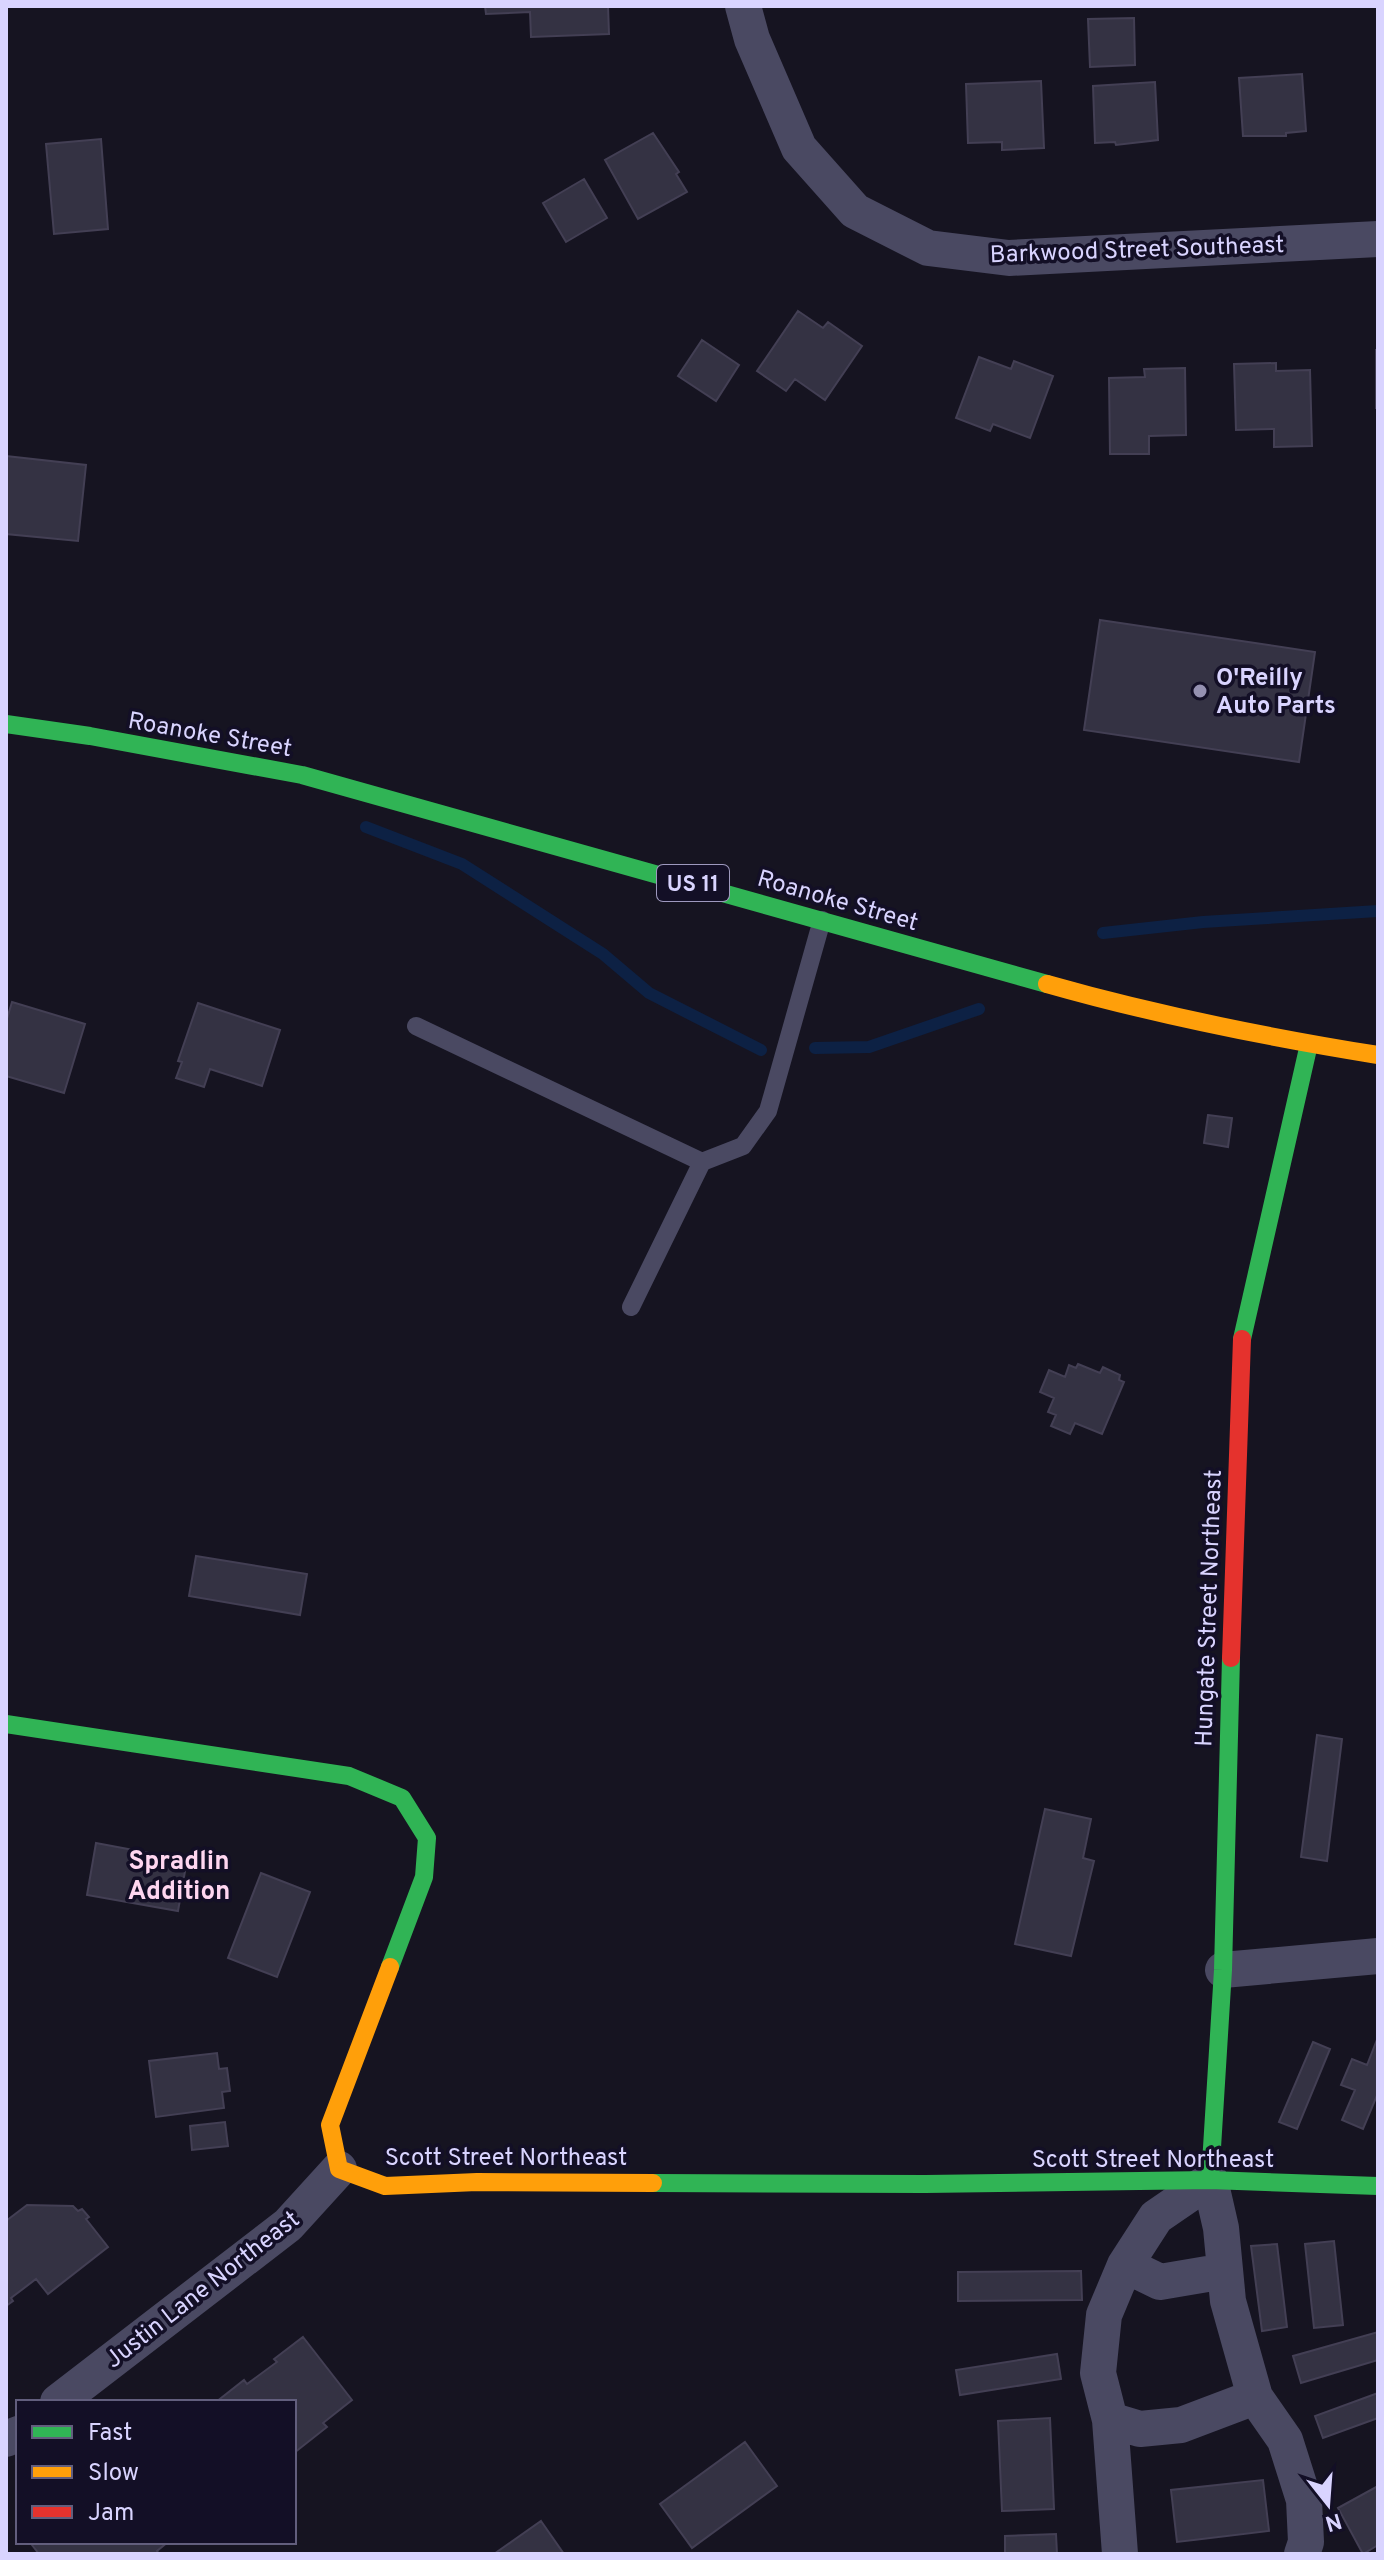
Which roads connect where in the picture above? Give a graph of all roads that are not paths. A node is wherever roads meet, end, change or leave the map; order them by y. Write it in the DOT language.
graph roads {
  1 [pos="743,6"];
  2 [pos="1378,239"];
  3 [pos="6,724"];
  4 [pos="822,920"];
  5 [pos="416,1026"];
  6 [pos="1309,1044"];
  7 [pos="1378,1055"];
  8 [pos="702,1162"];
  9 [pos="631,1307"];
  10 [pos="6,1724"];
  11 [pos="1378,1956"];
  12 [pos="1223,1970"];
  13 [pos="339,2169"];
  14 [pos="1210,2180"];
  15 [pos="1378,2186"];
  16 [pos="1125,2265"];
  17 [pos="1225,2271"];
  18 [pos="1255,2397"];
  19 [pos="61,2400"];
  20 [pos="1110,2420"];
  21 [pos="1120,2554"];
  22 [pos="1302,2554"];
  1 -- 2 [label="street, Barkwood Street Southeast"];
  3 -- 4 [label="street, Roanoke Street / US 11"];
  4 -- 6 [label="street, Roanoke Street / US 11"];
  4 -- 8 [label="lane"];
  5 -- 8 [label="lane"];
  6 -- 7 [label="street, Roanoke Street / US 11"];
  6 -- 12 [label="street, Hungate Street Northeast"];
  8 -- 9 [label="lane"];
  10 -- 13 [label="street"];
  11 -- 12 [label="street"];
  12 -- 14 [label="street, Hungate Street Northeast"];
  13 -- 14 [label="street, Scott Street Northeast"];
  13 -- 19 [label="street, Justin Lane Northeast"];
  14 -- 15 [label="street, Scott Street Northeast"];
  14 -- 16 [label="street"];
  14 -- 17 [label="street"];
  16 -- 17 [label="street"];
  16 -- 20 [label="street"];
  17 -- 18 [label="street"];
  18 -- 20 [label="street"];
  18 -- 22 [label="street"];
  20 -- 21 [label="street"];
}
